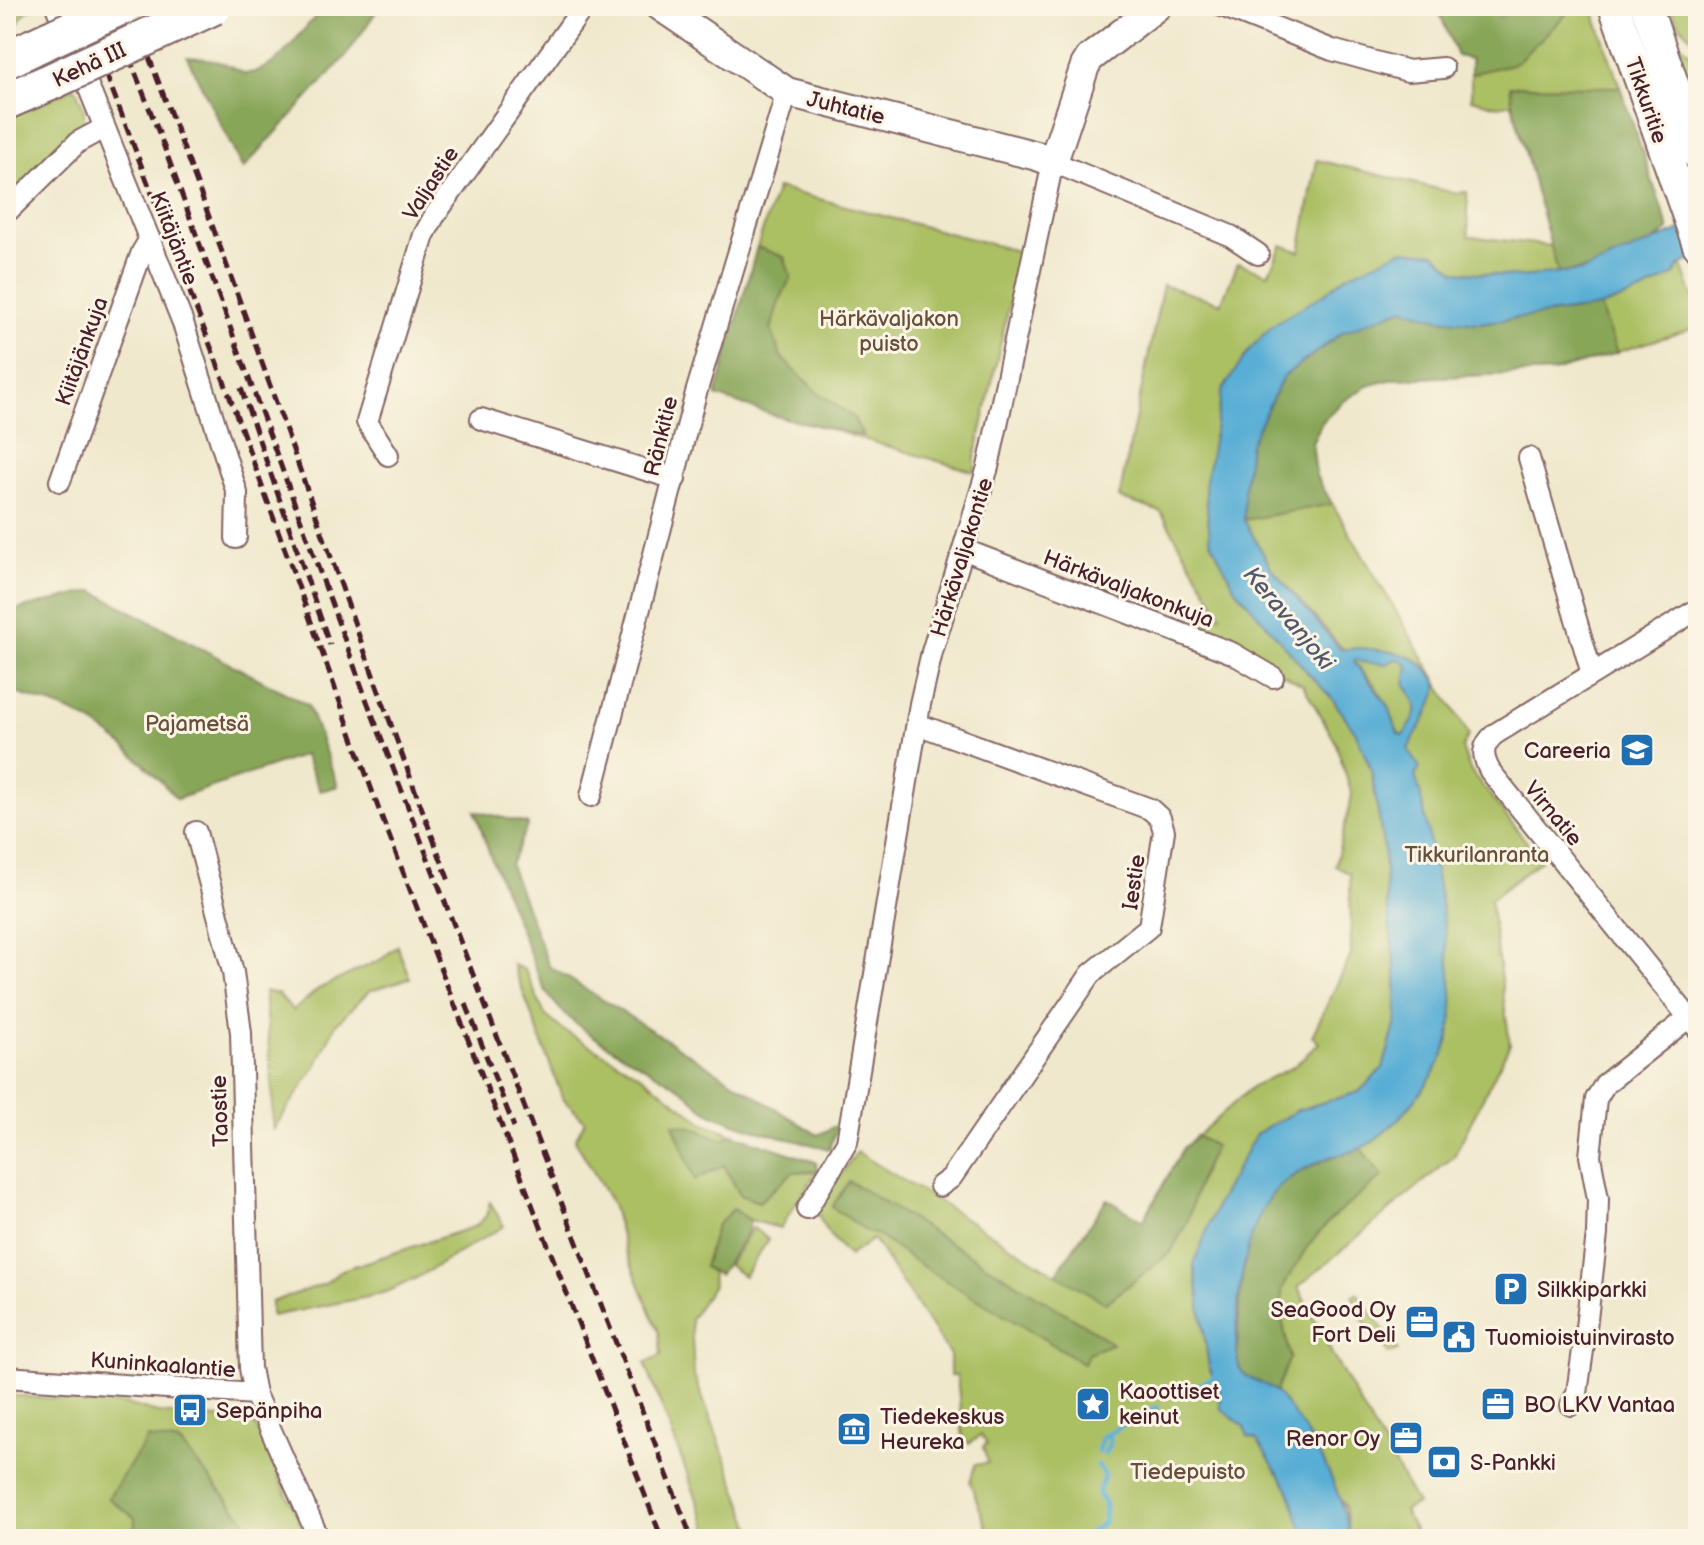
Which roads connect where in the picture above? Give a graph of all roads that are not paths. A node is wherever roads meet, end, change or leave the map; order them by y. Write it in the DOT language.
graph roads {
  1 [pos="56,6"];
  2 [pos="122,6"];
  3 [pos="214,6"];
  4 [pos="584,6"];
  5 [pos="660,6"];
  6 [pos="1157,6"];
  7 [pos="1222,6"];
  8 [pos="1614,6"];
  9 [pos="1646,6"];
  10 [pos="19,54"];
  11 [pos="1443,68"];
  12 [pos="787,92"];
  13 [pos="6,101"];
  14 [pos="104,128"];
  15 [pos="1698,155"];
  16 [pos="1053,162"];
  17 [pos="6,213"];
  18 [pos="150,239"];
  19 [pos="1697,242"];
  20 [pos="1258,254"];
  21 [pos="481,419"];
  22 [pos="388,455"];
  23 [pos="1529,458"];
  24 [pos="675,479"];
  25 [pos="60,481"];
  26 [pos="236,538"];
  27 [pos="965,550"];
  28 [pos="1698,609"];
  29 [pos="1592,674"];
  30 [pos="1273,677"];
  31 [pos="917,724"];
  32 [pos="591,796"];
  33 [pos="196,832"];
  34 [pos="1693,1023"];
  35 [pos="940,1186"];
  36 [pos="807,1209"];
  37 [pos="6,1377"];
  38 [pos="255,1394"];
  39 [pos="1571,1405"];
  40 [pos="319,1539"];
  1 -- 14 [label="street, Kiitäjäntie"];
  2 -- 10 [label="highway, Kehä III, bridge"];
  3 -- 13 [label="highway, Kehä III, bridge"];
  4 -- 22 [label="street, Valjastie"];
  5 -- 12 [label="street, Juhtatie"];
  6 -- 16 [label="street, Härkävaljakontie"];
  7 -- 11 [label="street"];
  8 -- 19 [label="main road, Tikkuritie"];
  9 -- 15 [label="main road, Tikkuritie"];
  12 -- 16 [label="street, Juhtatie"];
  12 -- 24 [label="street, Ränkitie"];
  14 -- 17 [label="street"];
  14 -- 18 [label="street, Kiitäjäntie"];
  16 -- 20 [label="street"];
  16 -- 27 [label="street, Härkävaljakontie"];
  18 -- 25 [label="street, Kiitäjänkuja"];
  18 -- 26 [label="street, Kiitäjäntie"];
  21 -- 24 [label="street"];
  23 -- 29 [label="street"];
  24 -- 32 [label="street, Ränkitie"];
  27 -- 30 [label="street, Härkävaljakonkuja"];
  27 -- 31 [label="street, Härkävaljakontie"];
  28 -- 29 [label="street, Virnatie"];
  29 -- 34 [label="street, Virnatie"];
  31 -- 35 [label="street, Iestie"];
  31 -- 36 [label="street, Härkävaljakontie"];
  33 -- 38 [label="street, Taostie"];
  34 -- 39 [label="street"];
  37 -- 38 [label="street, Kuninkaalantie"];
  38 -- 40 [label="street, Kuninkaalantie"];
}
